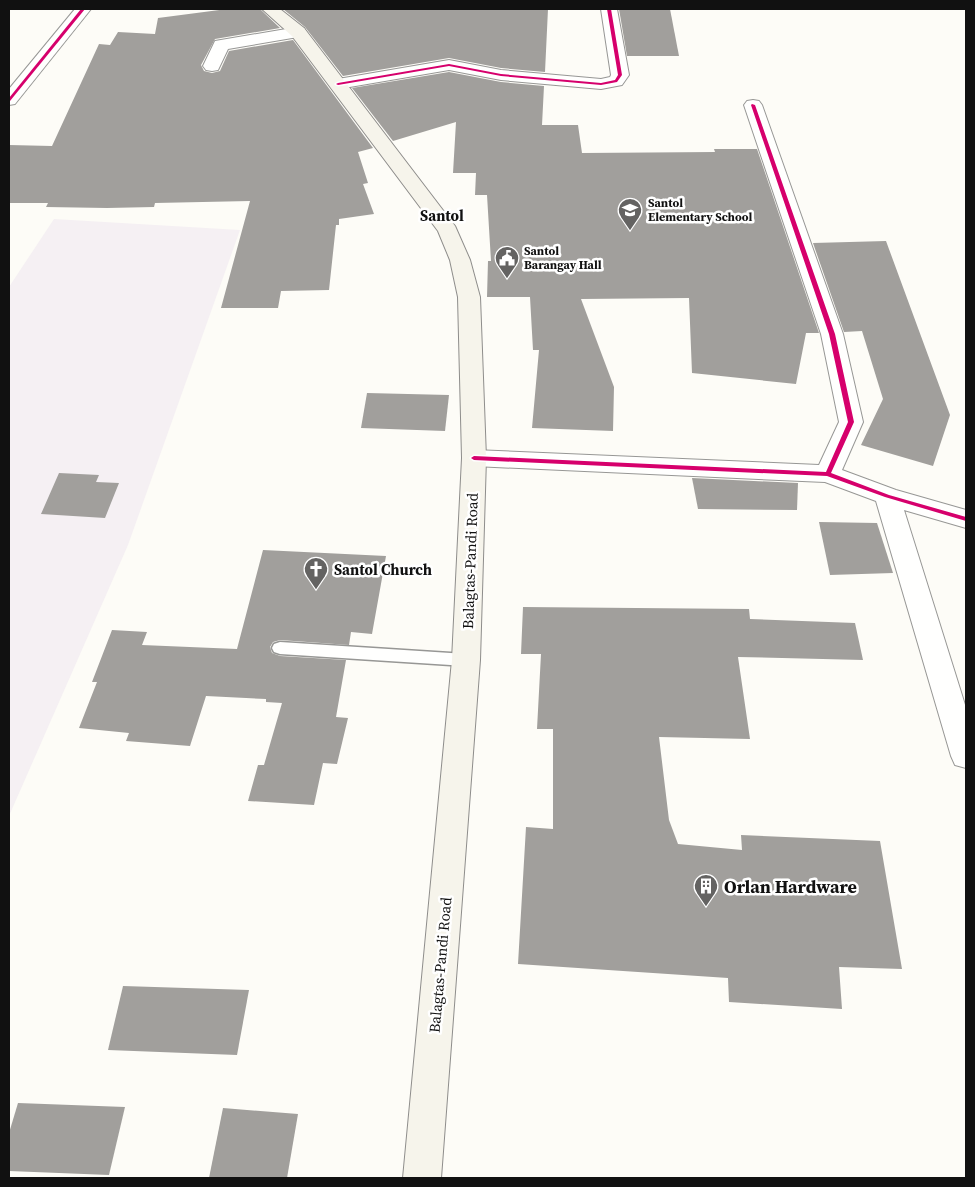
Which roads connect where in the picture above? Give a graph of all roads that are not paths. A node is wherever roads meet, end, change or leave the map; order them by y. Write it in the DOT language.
graph roads {
  1 [pos="83,9"];
  2 [pos="270,9"];
  3 [pos="609,9"];
  4 [pos="298,32"];
  5 [pos="212,66"];
  6 [pos="338,84"];
  7 [pos="9,100"];
  8 [pos="754,105"];
  9 [pos="474,458"];
  10 [pos="828,474"];
  11 [pos="887,496"];
  12 [pos="966,519"];
  13 [pos="280,648"];
  14 [pos="466,660"];
  15 [pos="966,756"];
  16 [pos="422,1178"];
  1 -- 7 [label="street"];
  2 -- 4 [label="main road, Balagtas-Pandi Road"];
  3 -- 6 [label="street"];
  4 -- 5 [label="street"];
  4 -- 6 [label="main road, Balagtas-Pandi Road"];
  6 -- 9 [label="main road, Balagtas-Pandi Road"];
  8 -- 10 [label="street"];
  9 -- 10 [label="street"];
  9 -- 14 [label="main road, Balagtas-Pandi Road"];
  10 -- 11 [label="street"];
  11 -- 12 [label="street"];
  11 -- 15 [label="street"];
  13 -- 14 [label="lane"];
  14 -- 16 [label="main road, Balagtas-Pandi Road"];
}
